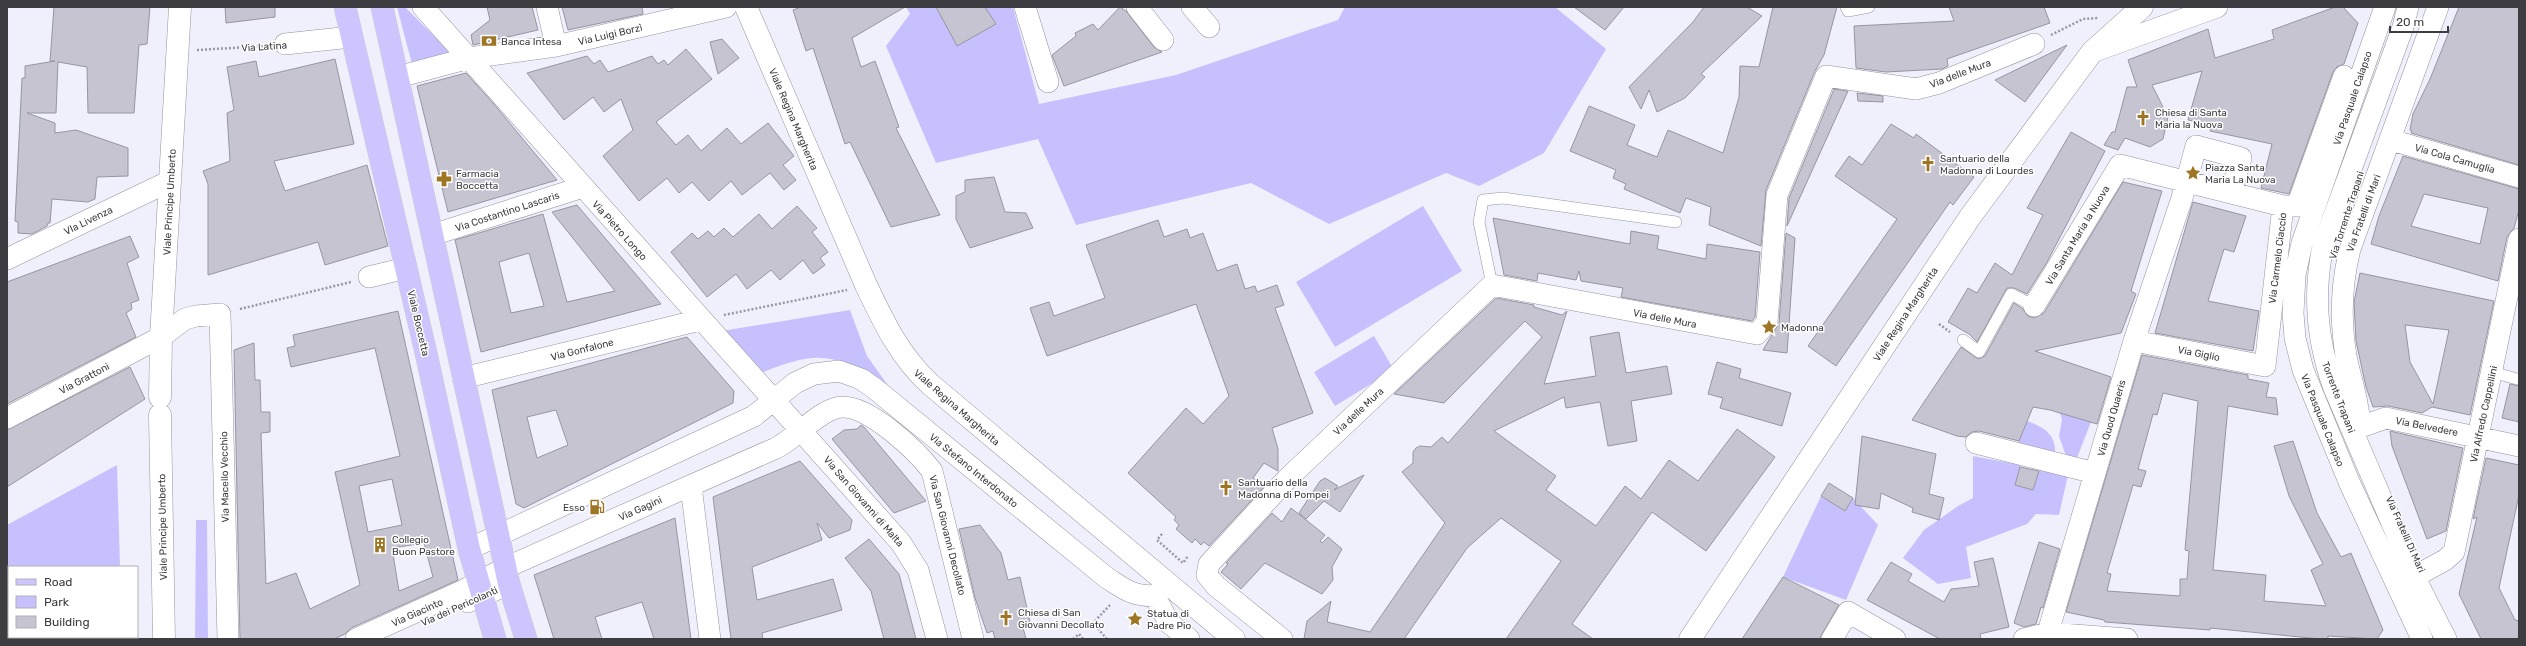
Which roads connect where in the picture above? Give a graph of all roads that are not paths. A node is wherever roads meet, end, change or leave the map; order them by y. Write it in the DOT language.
graph roads {
  1 [pos="180,7"];
  2 [pos="345,7"];
  3 [pos="382,7"];
  4 [pos="423,7"];
  5 [pos="547,7"];
  6 [pos="726,7"];
  7 [pos="746,7"];
  8 [pos="1025,7"];
  9 [pos="1137,7"];
  10 [pos="1192,7"];
  11 [pos="1846,7"];
  12 [pos="1869,7"];
  13 [pos="2218,7"];
  14 [pos="2384,7"];
  15 [pos="2408,7"];
  16 [pos="2416,7"];
  17 [pos="2438,7"];
  18 [pos="2135,13"];
  19 [pos="1209,27"];
  20 [pos="351,37"];
  21 [pos="1163,40"];
  22 [pos="285,44"];
  23 [pos="2034,44"];
  24 [pos="556,46"];
  25 [pos="2092,52"];
  26 [pos="469,58"];
  27 [pos="2344,76"];
  28 [pos="398,77"];
  29 [pos="1048,82"];
  30 [pos="2391,140"];
  31 [pos="2519,177"];
  32 [pos="170,181"];
  33 [pos="583,187"];
  34 [pos="2184,190"];
  35 [pos="2231,193"];
  36 [pos="2283,206"];
  37 [pos="1676,222"];
  38 [pos="432,235"];
  39 [pos="2519,239"];
  40 [pos="7,259"];
  41 [pos="406,268"];
  42 [pos="369,277"];
  43 [pos="1492,285"];
  44 [pos="2034,306"];
  45 [pos="220,314"];
  46 [pos="700,320"];
  47 [pos="161,337"];
  48 [pos="1963,340"];
  49 [pos="2134,341"];
  50 [pos="2265,366"];
  51 [pos="2492,372"];
  52 [pos="463,378"];
  53 [pos="2517,379"];
  54 [pos="773,400"];
  55 [pos="7,418"];
  56 [pos="2360,427"];
  57 [pos="801,431"];
  58 [pos="2479,436"];
  59 [pos="1976,443"];
  60 [pos="2519,446"];
  61 [pos="2095,473"];
  62 [pos="691,486"];
  63 [pos="498,536"];
  64 [pos="468,549"];
  65 [pos="2423,572"];
  66 [pos="507,576"];
  67 [pos="479,589"];
  68 [pos="1162,590"];
  69 [pos="2047,636"];
  70 [pos="164,639"];
  71 [pos="228,639"];
  72 [pos="356,639"];
  73 [pos="387,639"];
  74 [pos="495,639"];
  75 [pos="526,639"];
  76 [pos="710,639"];
  77 [pos="937,639"];
  78 [pos="973,639"];
  79 [pos="1188,639"];
  80 [pos="1234,639"];
  81 [pos="1282,639"];
  82 [pos="1690,639"];
  83 [pos="1832,639"];
  84 [pos="1895,639"];
  85 [pos="2024,639"];
  86 [pos="2128,639"];
  87 [pos="2422,639"];
  88 [pos="2446,639"];
  89 [pos="2457,639"];
  1 -- 32 [label="main road, Viale Principe Umberto"];
  2 -- 20 [label="main road, Viale Boccetta"];
  3 -- 28 [label="main road"];
  4 -- 26 [label="street, Via Pietro Longo"];
  5 -- 24 [label="street"];
  6 -- 24 [label="street, Via Luigi Borzì"];
  7 -- 68 [label="main road, Viale Regina Margherita"];
  8 -- 29 [label="street"];
  9 -- 21 [label="street"];
  10 -- 19 [label="street"];
  11 -- 12 [label="lane"];
  13 -- 25 [label="street"];
  14 -- 87 [label="street, Via Pasquale Calapso"];
  15 -- 88 [label="street, Torrente Trapani"];
  16 -- 56 [label="street, Via Torrente Trapani"];
  17 -- 30 [label="street, Via Fratelli di Mari"];
  18 -- 25 [label="main road, Viale Regina Margherita"];
  20 -- 22 [label="street, Via Latina"];
  20 -- 41 [label="main road, Viale Boccetta"];
  23 -- 43 [label="street, Via delle Mura"];
  24 -- 26 [label="street, Via Luigi Borzì"];
  25 -- 82 [label="main road, Viale Regina Margherita"];
  26 -- 28 [label="street, Via Luigi Borzì"];
  26 -- 33 [label="street, Via Pietro Longo"];
  27 -- 36 [label="street, Via Carmelo Ciaccio"];
  28 -- 38 [label="main road"];
  30 -- 31 [label="street, Via Cola Camuglia"];
  30 -- 56 [label="street, Via Fratelli di Mari"];
  32 -- 40 [label="street, VIa Livenza"];
  32 -- 47 [label="main road, Viale Principe Umberto"];
  33 -- 38 [label="street, Via Costantino Lascaris"];
  33 -- 46 [label="street, Via Pietro Longo"];
  34 -- 35 [label="street"];
  34 -- 35 [label="street, Via Quod Quaeris"];
  34 -- 44 [label="street, Via Santa Maria la Nuova"];
  34 -- 49 [label="street, Via Quod Quaeris"];
  35 -- 36 [label="street"];
  36 -- 50 [label="street, Via Carmelo Ciaccio"];
  37 -- 43 [label="lane"];
  38 -- 52 [label="main road"];
  39 -- 51 [label="street, Via Alfredo Cappellini"];
  41 -- 42 [label="street"];
  41 -- 64 [label="main road, Viale Boccetta"];
  43 -- 81 [label="street, Via delle Mura"];
  44 -- 48 [label="lane"];
  45 -- 47 [label="street, Via Grattoni"];
  45 -- 71 [label="street, Via Macello Vecchio"];
  46 -- 52 [label="street, Via Gonfalone"];
  46 -- 54 [label="street, Via Pietro Longo"];
  47 -- 55 [label="street, Via Grattoni"];
  47 -- 70 [label="main road, Viale Principe Umberto"];
  49 -- 50 [label="street, Via Giglio"];
  49 -- 61 [label="street, Via Quod Quaeris"];
  51 -- 53 [label="lane"];
  51 -- 58 [label="street, Via Alfredo Cappellini"];
  52 -- 63 [label="main road"];
  54 -- 57 [label="street, Via San Giovanni di Malta"];
  54 -- 63 [label="street"];
  54 -- 68 [label="street, Via Stefano Interdonato"];
  56 -- 58 [label="street, Via Belvedere"];
  56 -- 65 [label="street, Via Fratelli Di Mari"];
  57 -- 62 [label="street, Via Gagini"];
  57 -- 77 [label="street, Via San Giovanni di Malta"];
  57 -- 78 [label="street, Via San Giovanni Decollato"];
  58 -- 60 [label="street, Via Belvedere"];
  58 -- 65 [label="street, Via Alfredo Cappellini"];
  59 -- 61 [label="street"];
  61 -- 69 [label="street, Via Quod Quaeris"];
  62 -- 66 [label="street, Via Gagini"];
  62 -- 76 [label="street"];
  63 -- 64 [label="street"];
  63 -- 66 [label="main road"];
  64 -- 67 [label="main road, Viale Boccetta"];
  65 -- 89 [label="street, Via Fratelli Di Mari"];
  66 -- 67 [label="street, Via Gagini"];
  66 -- 75 [label="main road"];
  67 -- 72 [label="street, Via Giacinto"];
  67 -- 73 [label="street, Via dei Pericolanti"];
  67 -- 74 [label="main road, Viale Boccetta"];
  68 -- 79 [label="street"];
  68 -- 80 [label="main road, Viale Regina Margherita"];
  69 -- 85 [label="street"];
  69 -- 86 [label="street"];
  83 -- 84 [label="street"];
}
